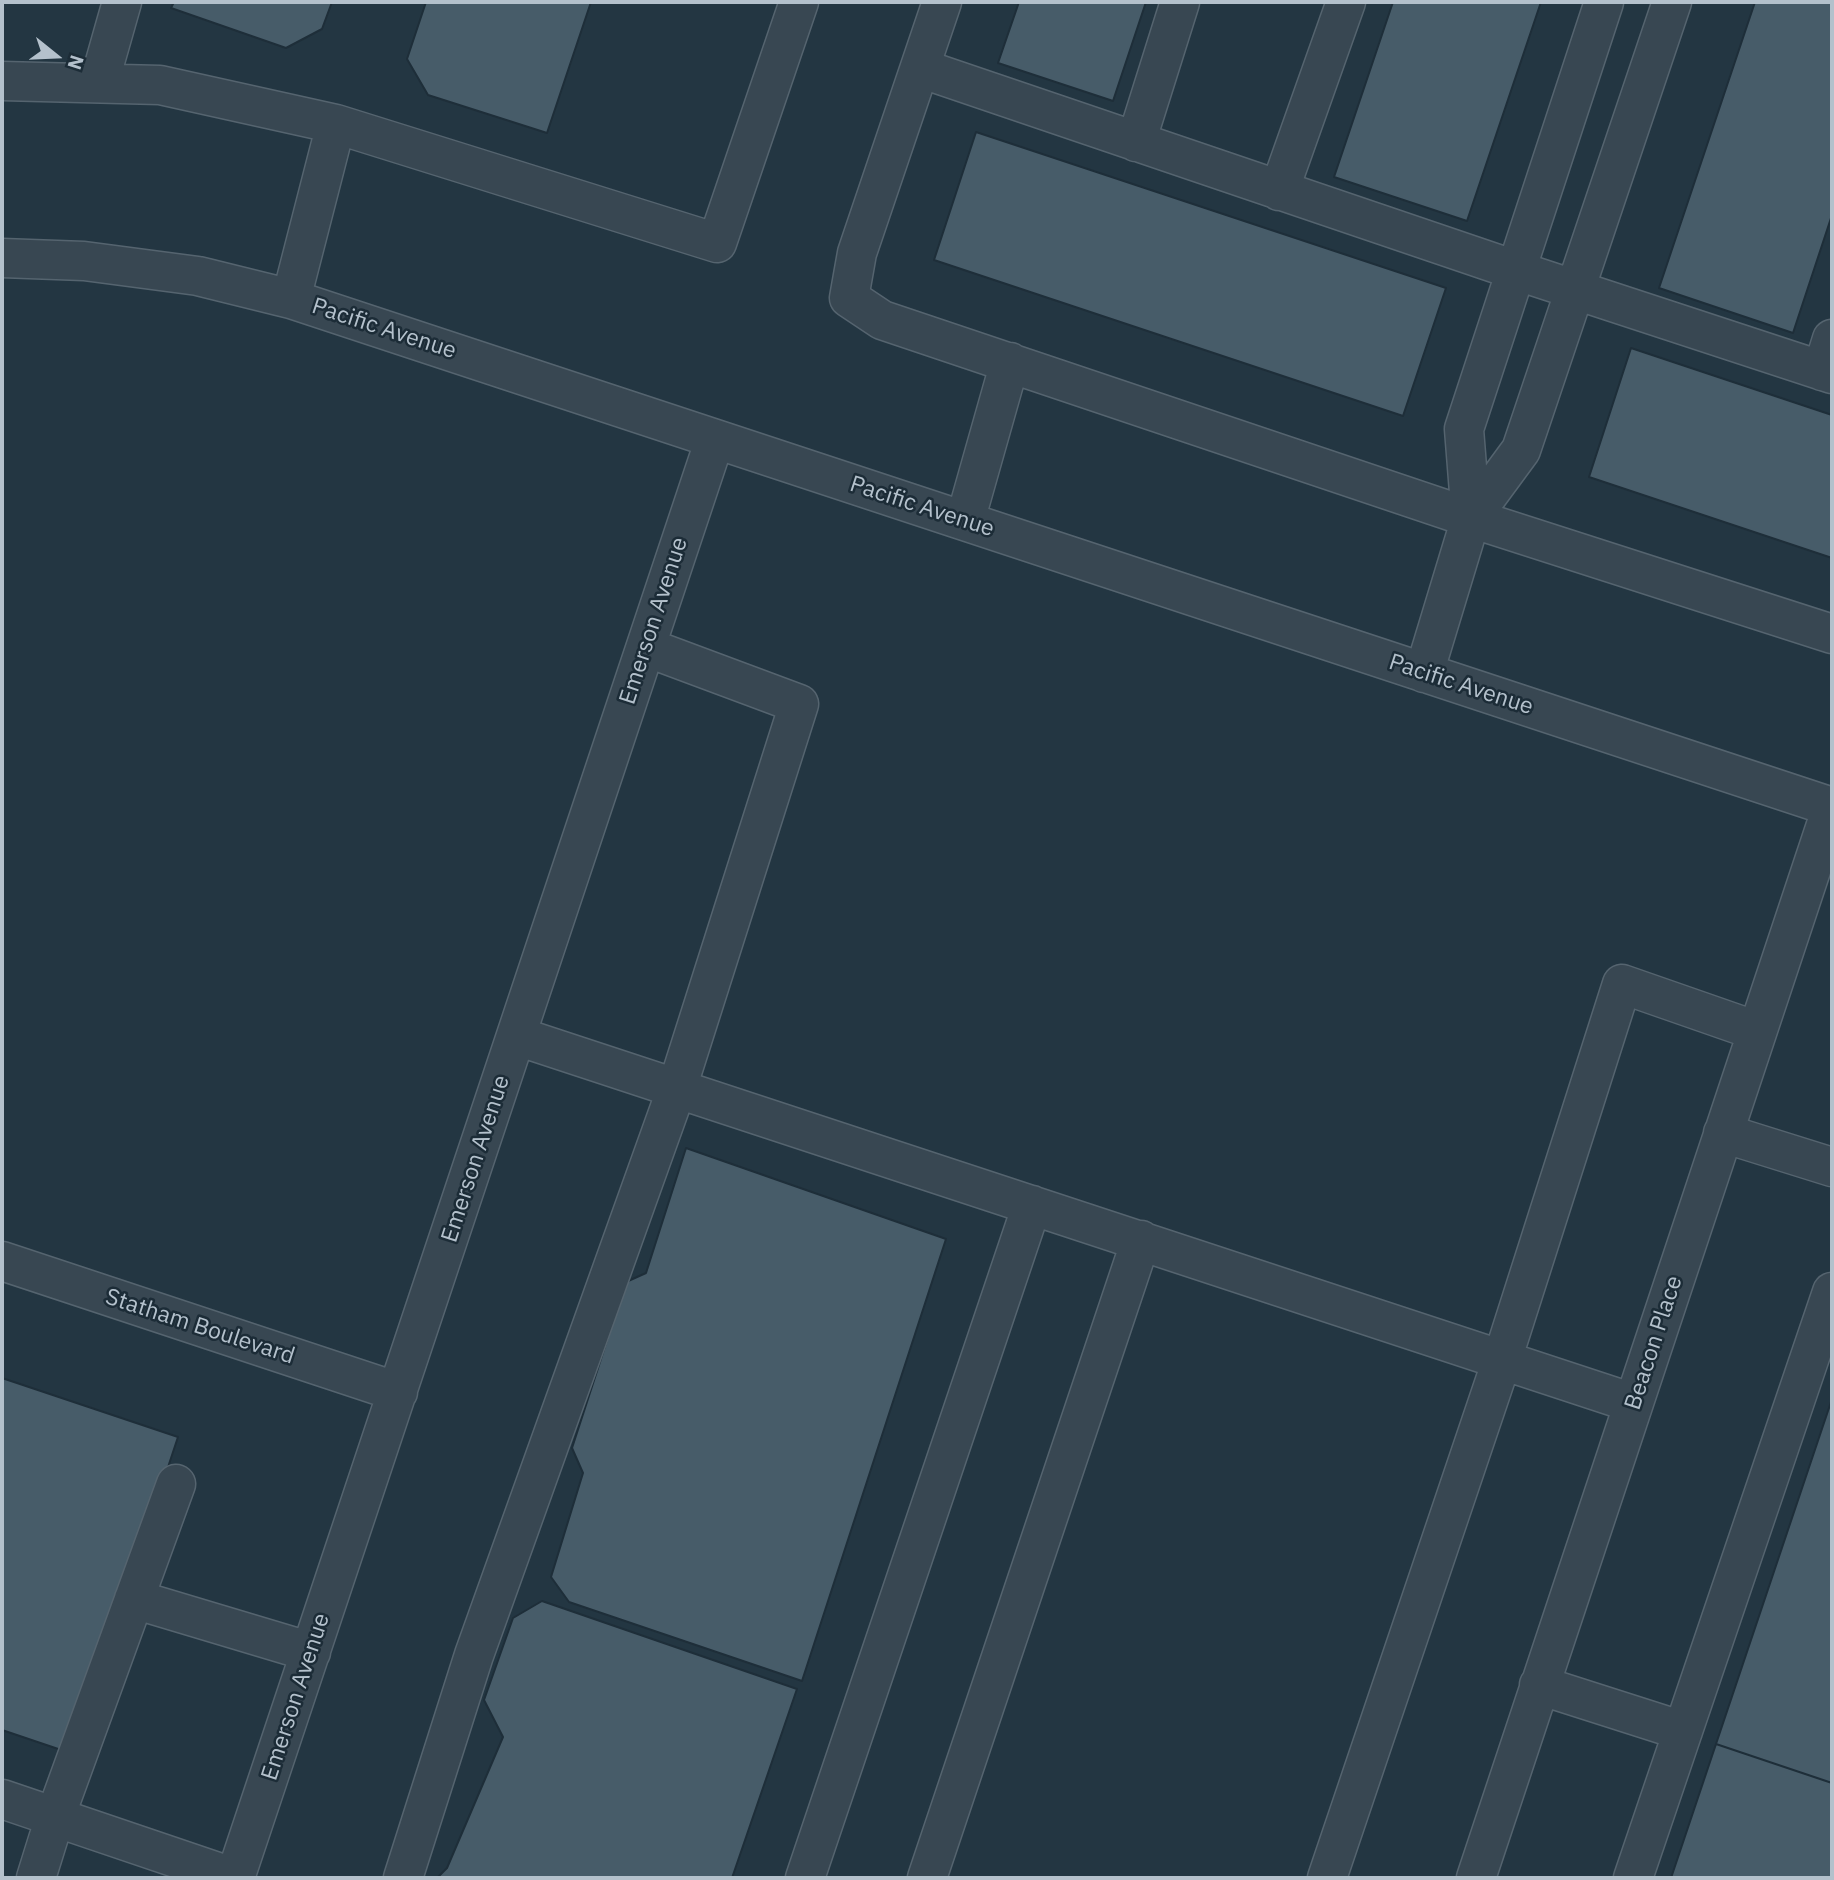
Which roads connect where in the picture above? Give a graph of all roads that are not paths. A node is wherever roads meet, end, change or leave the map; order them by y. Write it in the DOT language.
graph roads {
  1 [pos="122,2"];
  2 [pos="799,2"];
  3 [pos="942,2"];
  4 [pos="1180,2"];
  5 [pos="1346,2"];
  6 [pos="1604,2"];
  7 [pos="1672,2"];
  8 [pos="920,68"];
  9 [pos="2,81"];
  10 [pos="99,83"];
  11 [pos="336,124"];
  12 [pos="1136,142"];
  13 [pos="1279,191"];
  14 [pos="2,258"];
  15 [pos="1516,270"];
  16 [pos="1575,289"];
  17 [pos="291,299"];
  18 [pos="1829,361"];
  19 [pos="1010,362"];
  20 [pos="715,439"];
  21 [pos="1471,518"];
  22 [pos="965,521"];
  23 [pos="1832,634"];
  24 [pos="646,647"];
  25 [pos="1424,673"];
  26 [pos="1832,807"];
  27 [pos="1758,1031"];
  28 [pos="517,1036"];
  29 [pos="677,1088"];
  30 [pos="1723,1133"];
  31 [pos="1832,1167"];
  32 [pos="1032,1205"];
  33 [pos="1141,1240"];
  34 [pos="2,1261"];
  35 [pos="1832,1292"];
  36 [pos="1502,1360"];
  37 [pos="398,1392"];
  38 [pos="1633,1403"];
  39 [pos="176,1484"];
  40 [pos="134,1599"];
  41 [pos="311,1652"];
  42 [pos="1539,1685"];
  43 [pos="1683,1731"];
  44 [pos="2,1799"];
  45 [pos="55,1817"];
  46 [pos="36,1878"];
  47 [pos="235,1878"];
  48 [pos="403,1878"];
  49 [pos="804,1878"];
  50 [pos="927,1878"];
  51 [pos="1327,1878"];
  52 [pos="1476,1878"];
  53 [pos="1633,1878"];
  1 -- 10 [label="street"];
  2 -- 11 [label="street"];
  3 -- 8 [label="street"];
  4 -- 12 [label="street"];
  5 -- 13 [label="street"];
  6 -- 15 [label="street"];
  7 -- 16 [label="street"];
  8 -- 12 [label="street"];
  8 -- 19 [label="street"];
  9 -- 10 [label="street"];
  10 -- 11 [label="street"];
  11 -- 17 [label="street"];
  12 -- 13 [label="street"];
  13 -- 15 [label="street"];
  14 -- 17 [label="street, Pacific Avenue"];
  15 -- 16 [label="street"];
  15 -- 21 [label="street"];
  16 -- 18 [label="street"];
  16 -- 21 [label="street"];
  17 -- 20 [label="street, Pacific Avenue"];
  19 -- 21 [label="street"];
  19 -- 22 [label="street"];
  20 -- 22 [label="street, Pacific Avenue"];
  20 -- 24 [label="street, Emerson Avenue"];
  21 -- 23 [label="street"];
  21 -- 25 [label="street"];
  22 -- 25 [label="street, Pacific Avenue"];
  24 -- 28 [label="street, Emerson Avenue"];
  24 -- 29 [label="street"];
  25 -- 26 [label="street, Pacific Avenue"];
  26 -- 27 [label="street, Beacon Place"];
  27 -- 30 [label="street, Beacon Place"];
  27 -- 36 [label="street"];
  28 -- 29 [label="street"];
  28 -- 37 [label="street, Emerson Avenue"];
  29 -- 32 [label="street"];
  29 -- 48 [label="street"];
  30 -- 31 [label="street"];
  30 -- 38 [label="street, Beacon Place"];
  32 -- 33 [label="street"];
  32 -- 49 [label="street"];
  33 -- 36 [label="street"];
  33 -- 50 [label="street"];
  34 -- 37 [label="street, Statham Boulevard"];
  35 -- 43 [label="street"];
  36 -- 38 [label="street"];
  36 -- 51 [label="street"];
  37 -- 41 [label="street, Emerson Avenue"];
  38 -- 42 [label="street, Beacon Place"];
  39 -- 40 [label="street"];
  40 -- 41 [label="street"];
  40 -- 45 [label="street"];
  41 -- 47 [label="street, Emerson Avenue"];
  42 -- 43 [label="street"];
  42 -- 52 [label="street, Beacon Place"];
  43 -- 53 [label="street"];
  44 -- 45 [label="street"];
  45 -- 46 [label="street"];
  45 -- 47 [label="street"];
}
